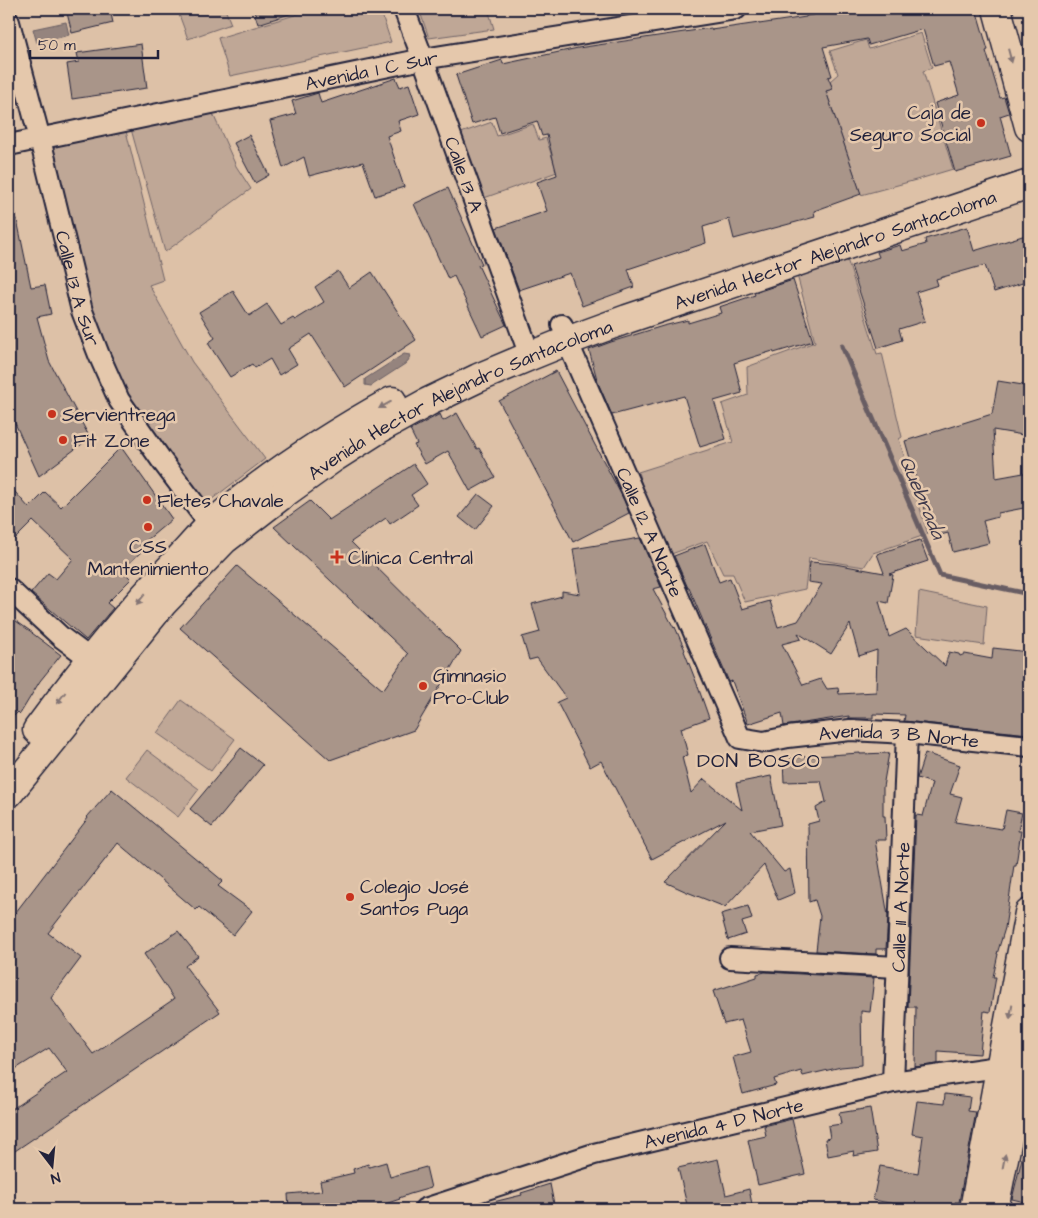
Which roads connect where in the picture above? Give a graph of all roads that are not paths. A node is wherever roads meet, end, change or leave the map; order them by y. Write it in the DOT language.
graph roads {
  1 [pos="404,9"];
  2 [pos="736,9"];
  3 [pos="997,9"];
  4 [pos="9,22"];
  5 [pos="423,59"];
  6 [pos="1029,127"];
  7 [pos="40,139"];
  8 [pos="9,145"];
  9 [pos="1029,171"];
  10 [pos="1029,184"];
  11 [pos="564,333"];
  12 [pos="527,348"];
  13 [pos="218,533"];
  14 [pos="9,589"];
  15 [pos="99,665"];
  16 [pos="907,733"];
  17 [pos="740,738"];
  18 [pos="1029,746"];
  19 [pos="9,767"];
  20 [pos="9,793"];
  21 [pos="1029,913"];
  22 [pos="730,958"];
  23 [pos="897,966"];
  24 [pos="1029,1031"];
  25 [pos="1018,1064"];
  26 [pos="893,1082"];
  27 [pos="425,1209"];
  28 [pos="974,1209"];
  29 [pos="994,1209"];
  1 -- 5 [label="street, Calle 13 A"];
  2 -- 5 [label="street, Avenida 1 C Sur"];
  3 -- 6 [label="main road, one-way"];
  4 -- 7 [label="street, Calle 13 A Sur"];
  5 -- 7 [label="street, Avenida 1 C Sur"];
  5 -- 12 [label="street, Calle 13 A"];
  7 -- 8 [label="street, Avenida 1 C Sur"];
  7 -- 13 [label="street, Calle 13 A Sur"];
  9 -- 11 [label="main road, Avenida Hector Alejandro Santacoloma"];
  10 -- 11 [label="main road, Avenida Hector Alejandro Santacoloma"];
  11 -- 12 [label="main road, Avenida Hector Alejandro Santacoloma"];
  11 -- 17 [label="street, Calle 12 A Norte"];
  12 -- 13 [label="main road, Avenida Hector Alejandro Santacoloma"];
  13 -- 15 [label="main road, Avenida Hector Alejandro Santacoloma"];
  14 -- 15 [label="street"];
  15 -- 19 [label="main road, Avenida Hector Alejandro Santacoloma, one-way"];
  15 -- 20 [label="main road, Avenida Hector Alejandro Santacoloma"];
  16 -- 17 [label="street, Avenida 3 B Norte"];
  16 -- 18 [label="street, Avenida 3 B Norte"];
  16 -- 23 [label="street, Calle 11 A Norte"];
  21 -- 25 [label="main road, one-way"];
  22 -- 23 [label="street"];
  23 -- 26 [label="street, Calle 11 A Norte"];
  24 -- 25 [label="main road"];
  25 -- 26 [label="street, Avenida 4 D Norte"];
  25 -- 28 [label="main road"];
  29 -- 25 [label="main road, one-way"];
  26 -- 27 [label="street, Avenida 4 D Norte"];
}
